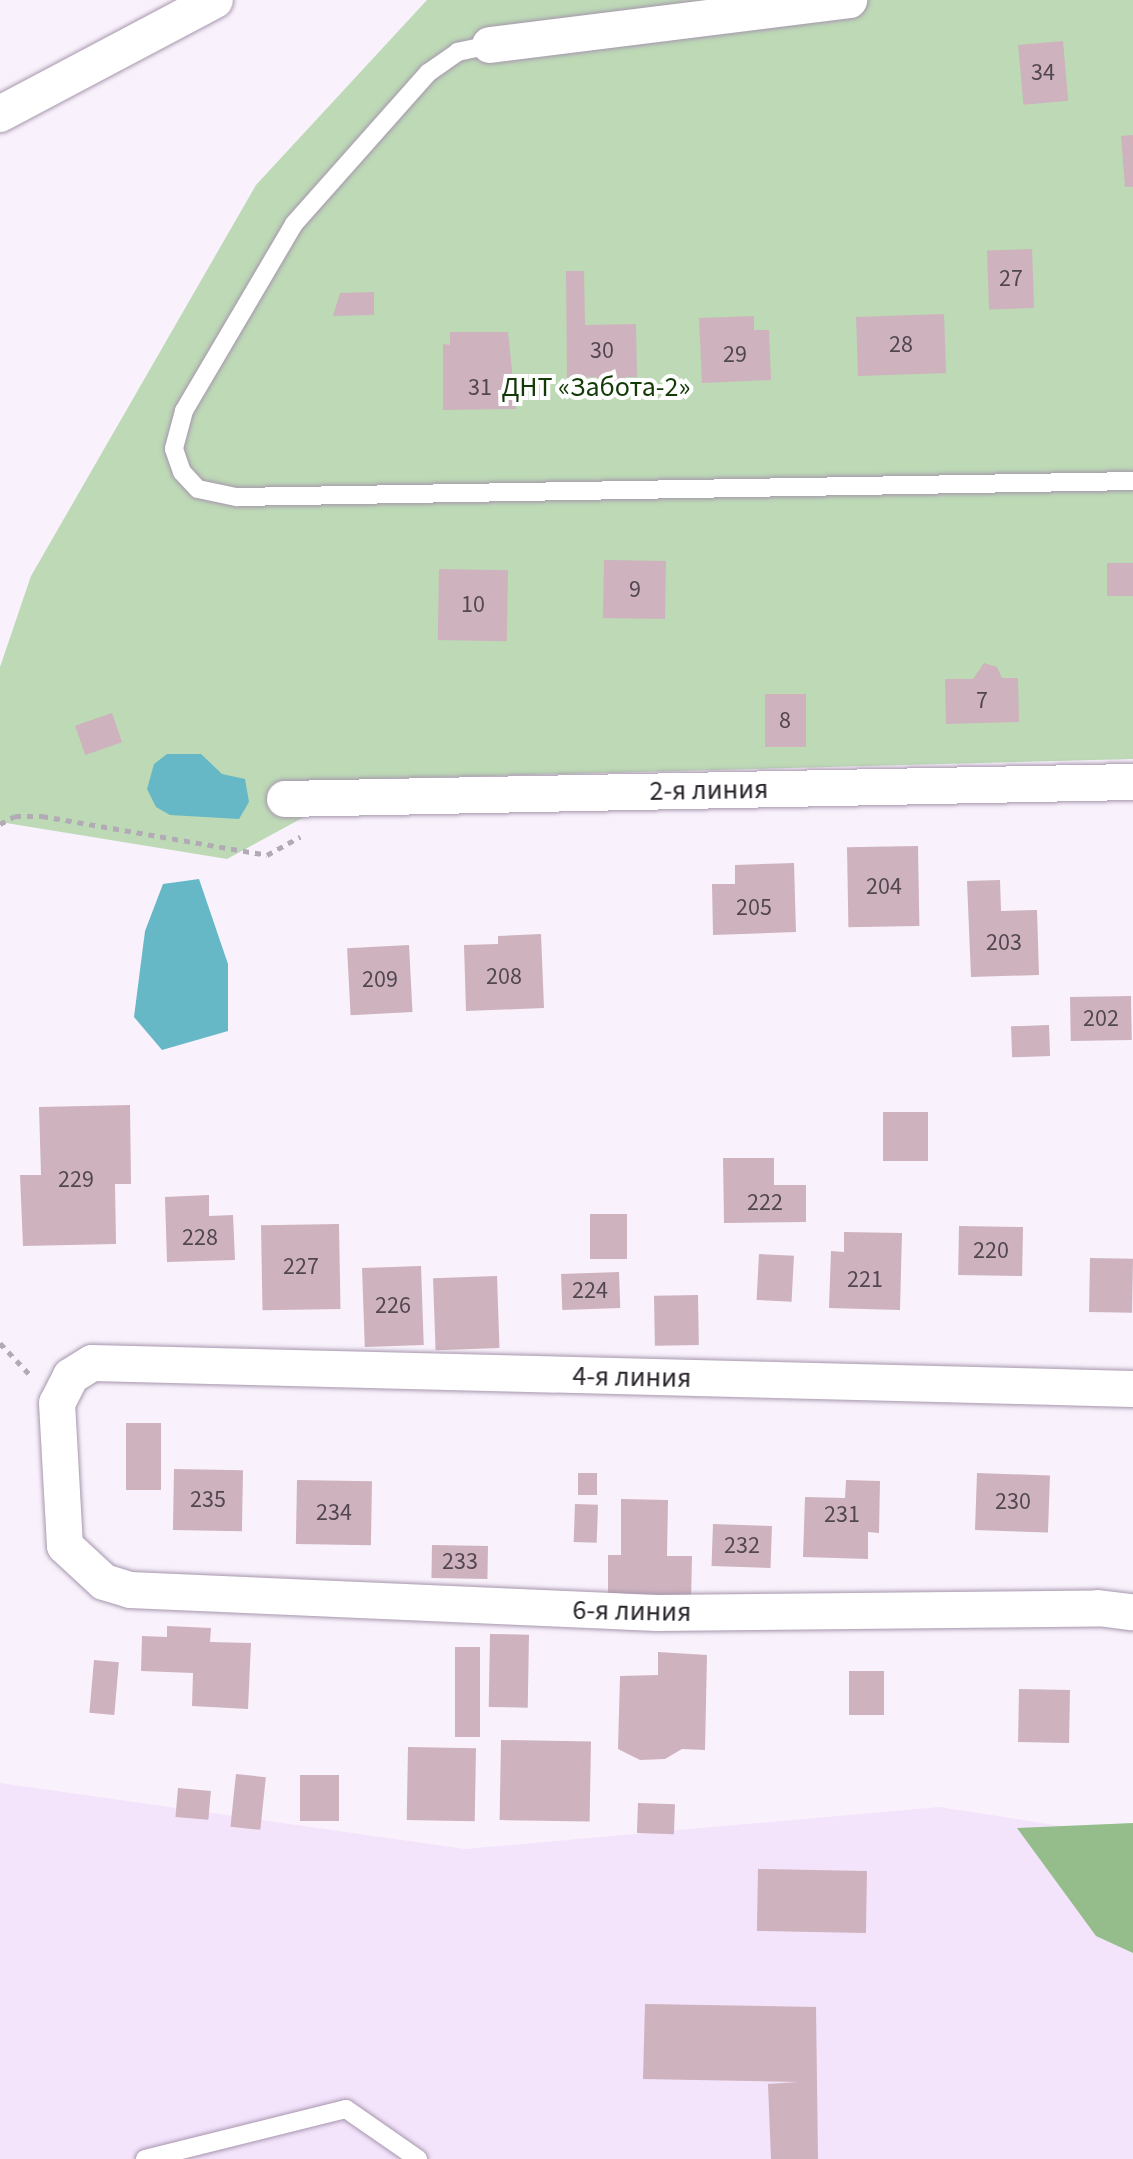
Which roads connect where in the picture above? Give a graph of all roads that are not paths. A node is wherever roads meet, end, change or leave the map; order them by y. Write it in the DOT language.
graph roads {
  1 [pos="215,0"];
  2 [pos="849,0"];
  3 [pos="490,45"];
  4 [pos="0,114"];
  5 [pos="1133,481"];
  6 [pos="1133,782"];
  7 [pos="285,799"];
  8 [pos="1133,1389"];
  9 [pos="130,1590"];
  10 [pos="1133,1612"];
  11 [pos="145,2159"];
  12 [pos="418,2159"];
  1 -- 4 [label="street"];
  2 -- 3 [label="street"];
  3 -- 5 [label="lane"];
  6 -- 7 [label="street, 2-я линия"];
  8 -- 9 [label="street, 4-я линия"];
  9 -- 10 [label="street, 6-я линия"];
  11 -- 12 [label="lane"];
}
